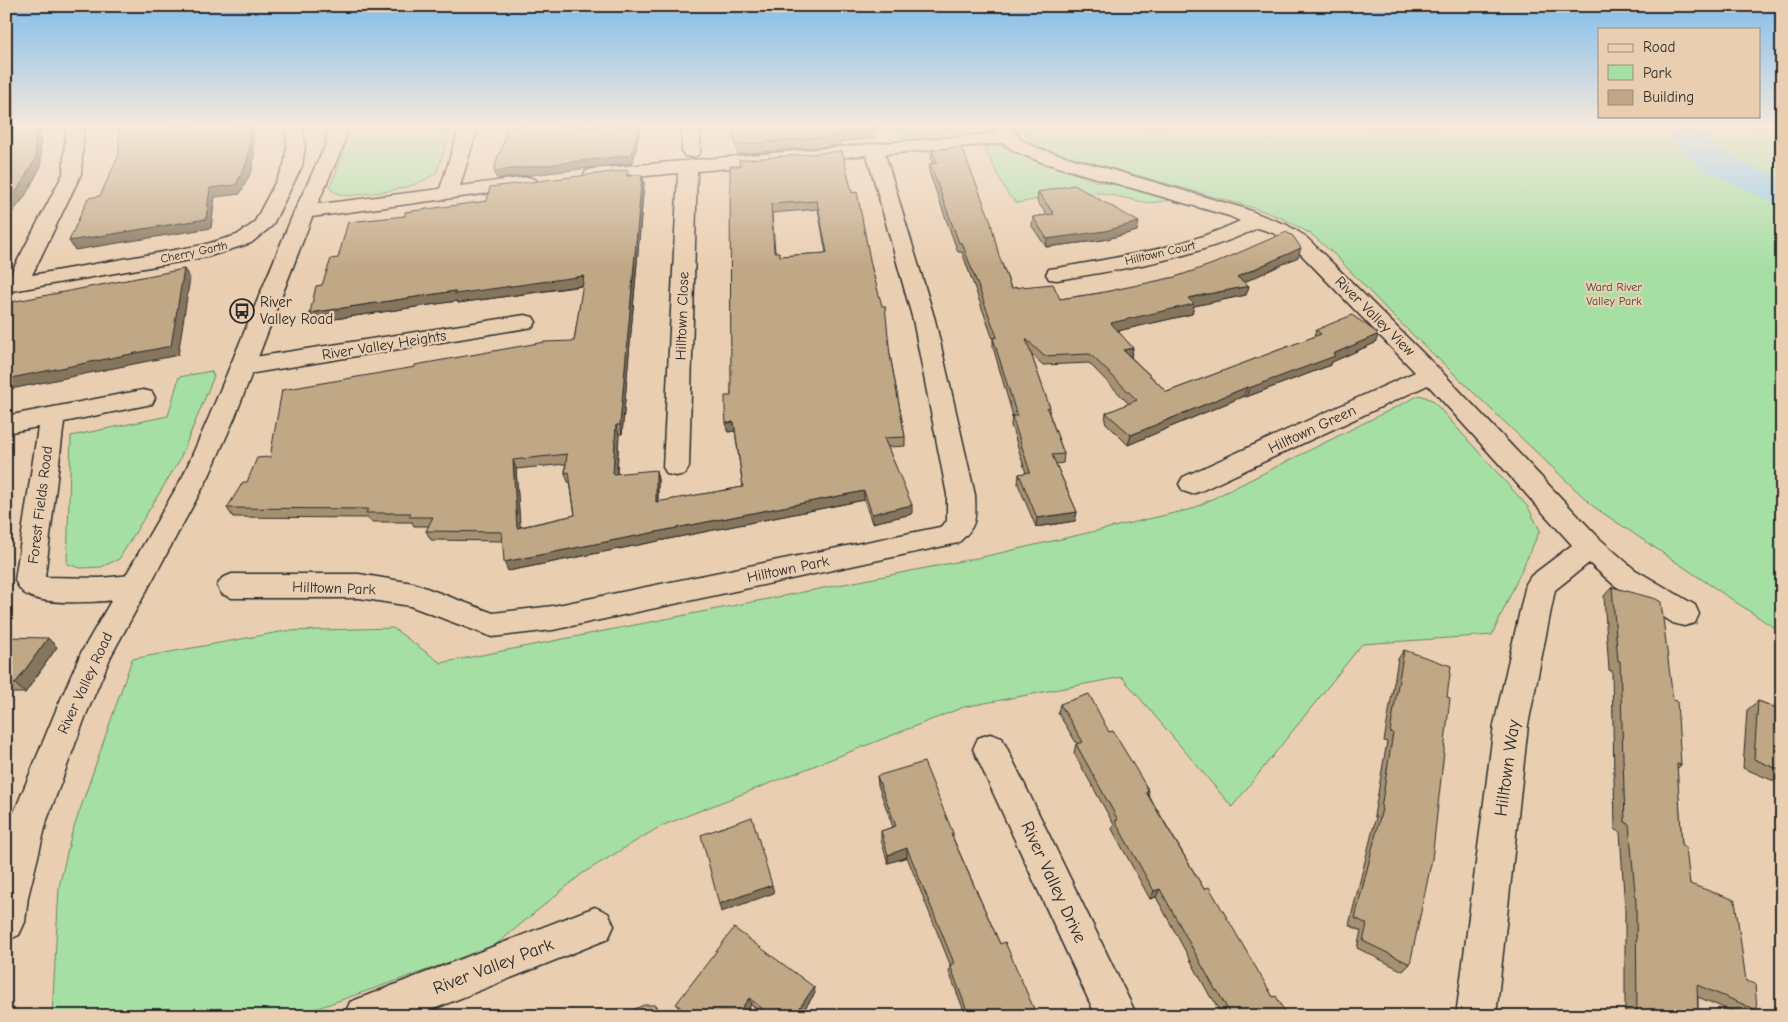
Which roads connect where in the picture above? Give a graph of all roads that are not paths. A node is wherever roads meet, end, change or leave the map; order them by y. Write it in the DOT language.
graph roads {
  1 [pos="72,174"];
  2 [pos="289,174"];
  3 [pos="321,174"];
  4 [pos="454,174"];
  5 [pos="594,174"];
  6 [pos="689,174"];
  7 [pos="881,174"];
  8 [pos="1101,174"];
  9 [pos="579,176"];
  10 [pos="542,181"];
  11 [pos="448,194"];
  12 [pos="304,212"];
  13 [pos="1258,220"];
  14 [pos="1057,274"];
  15 [pos="11,286"];
  16 [pos="525,322"];
  17 [pos="242,367"];
  18 [pos="1431,374"];
  19 [pos="143,398"];
  20 [pos="52,415"];
  21 [pos="6,425"];
  22 [pos="676,467"];
  23 [pos="1192,484"];
  24 [pos="1590,546"];
  25 [pos="232,586"];
  26 [pos="132,588"];
  27 [pos="1684,614"];
  28 [pos="990,749"];
  29 [pos="7,905"];
  30 [pos="595,926"];
  31 [pos="364,1016"];
  32 [pos="1117,1016"];
  33 [pos="1476,1016"];
  1 -- 15 [label="street, Cherry Garth"];
  2 -- 15 [label="street, Cherry Garth"];
  3 -- 12 [label="street, River Valley Road"];
  4 -- 11 [label="street"];
  5 -- 9 [label="street"];
  6 -- 22 [label="street, Hilltown Close"];
  7 -- 25 [label="street, Hilltown Park"];
  8 -- 13 [label="street, River Valley View"];
  10 -- 11 [label="street"];
  11 -- 12 [label="street"];
  12 -- 17 [label="street, River Valley Road"];
  13 -- 14 [label="street, Hilltown Court"];
  13 -- 18 [label="street, River Valley View"];
  16 -- 17 [label="street, River Valley Heights"];
  17 -- 26 [label="street, River Valley Road"];
  18 -- 23 [label="street, Hilltown Green"];
  18 -- 24 [label="street, River Valley View"];
  19 -- 20 [label="street"];
  20 -- 21 [label="street"];
  20 -- 26 [label="street, Forest Fields Road"];
  24 -- 27 [label="street, River Valley View"];
  24 -- 33 [label="street, Hilltown Way"];
  26 -- 29 [label="street, River Valley Road"];
  28 -- 32 [label="street, River Valley Drive"];
  30 -- 31 [label="street, River Valley Park"];
}
